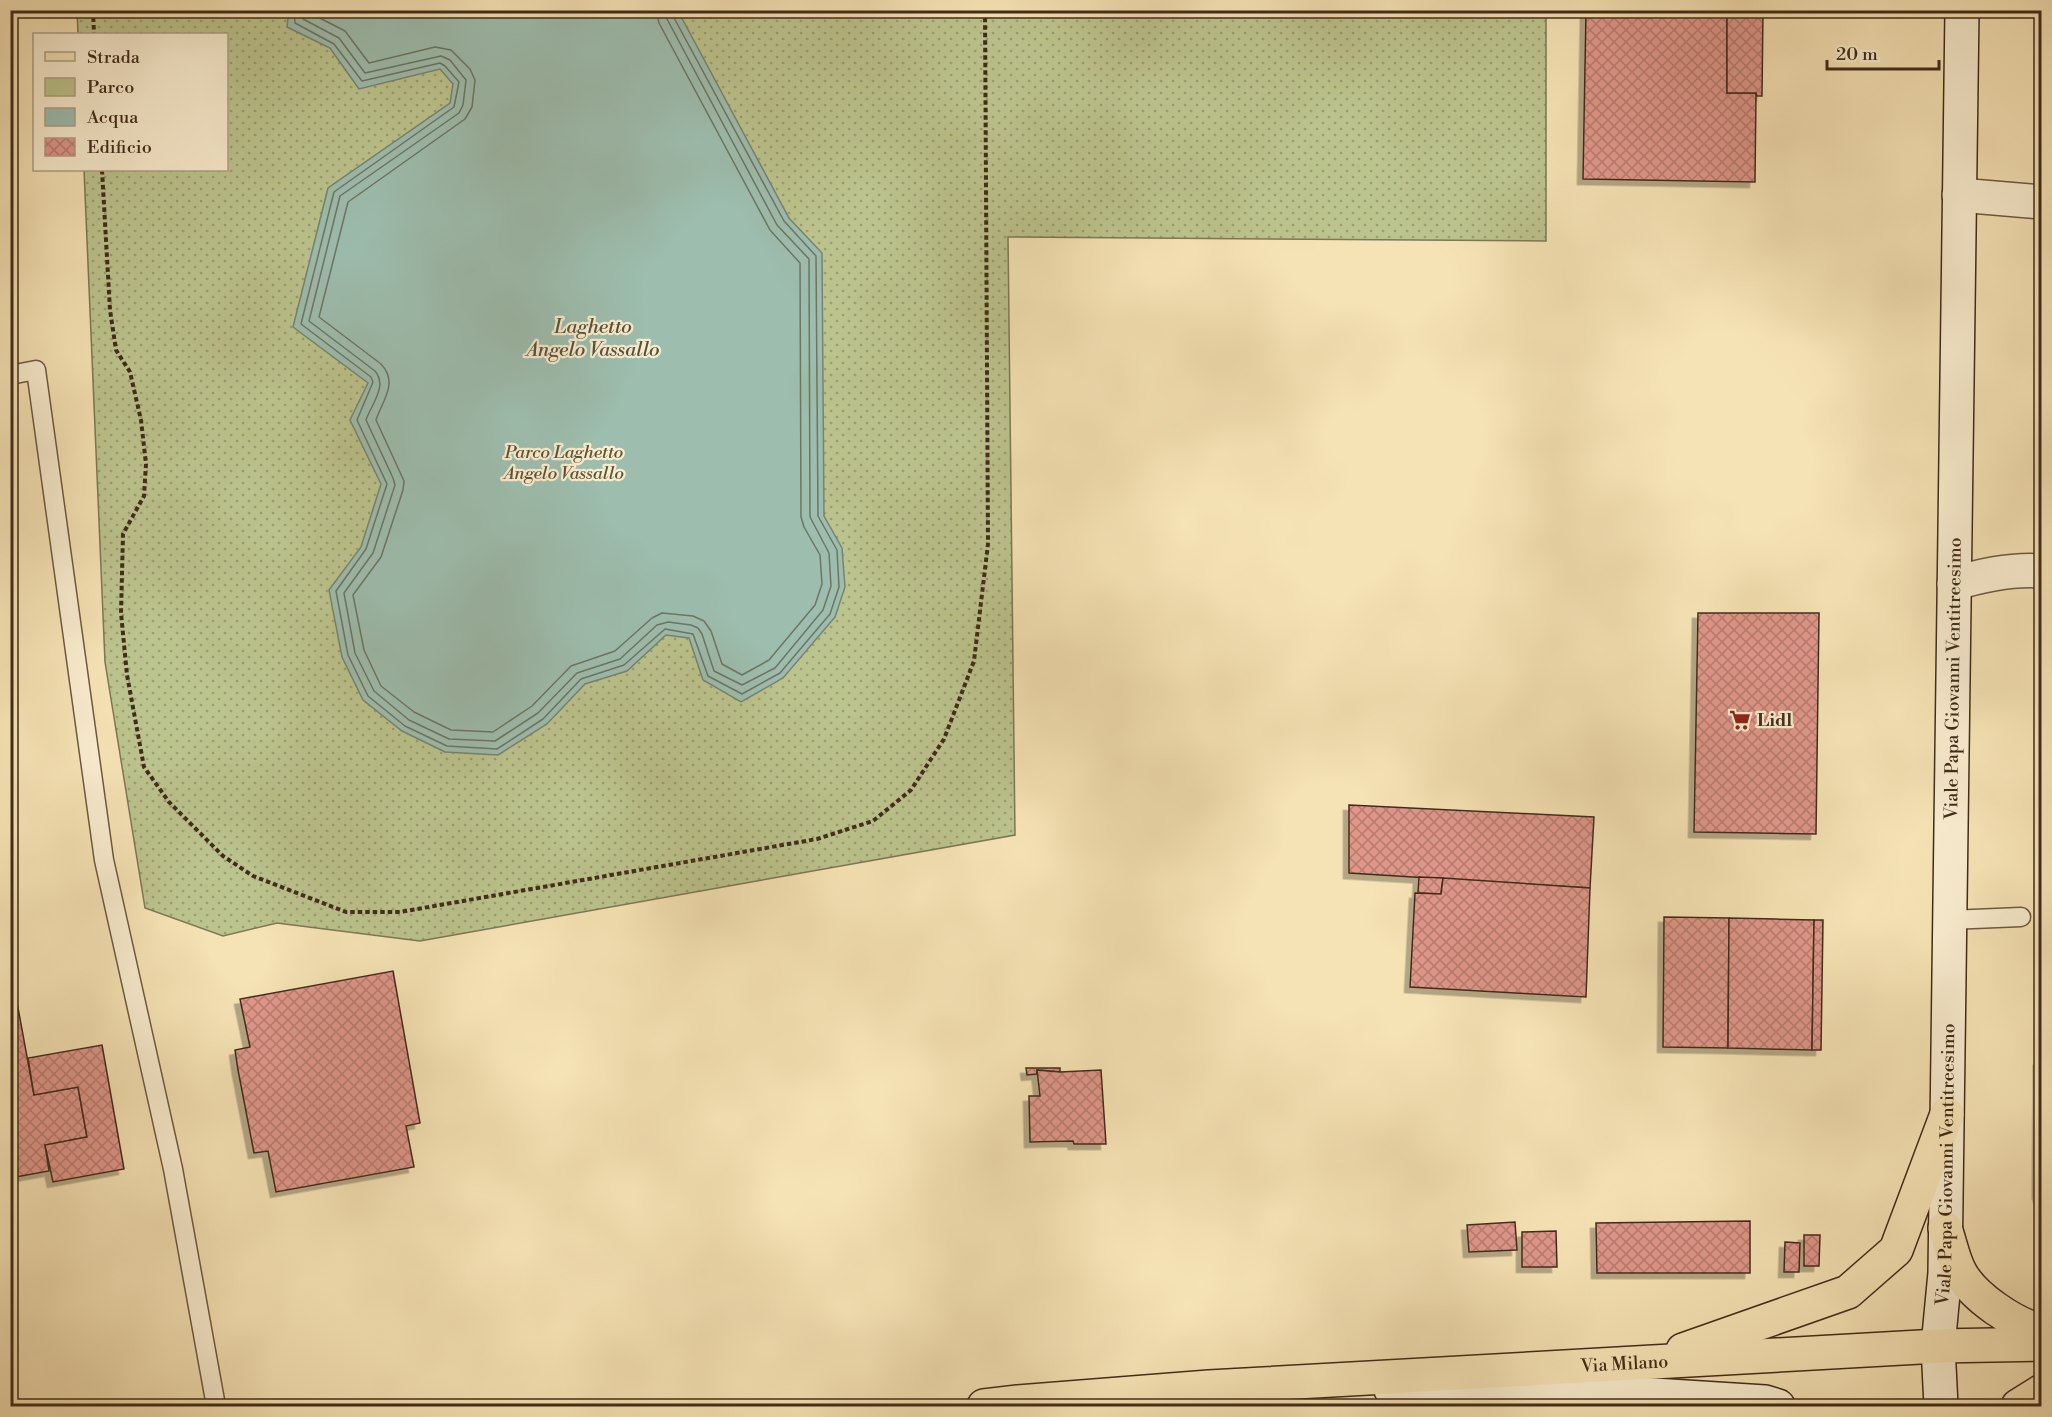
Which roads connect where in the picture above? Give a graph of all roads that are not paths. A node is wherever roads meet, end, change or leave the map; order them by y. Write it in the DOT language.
graph roads {
  1 [pos="1962,10"];
  2 [pos="1959,195"];
  3 [pos="2042,201"];
  4 [pos="10,375"];
  5 [pos="1955,543"];
  6 [pos="2035,571"];
  7 [pos="1954,584"];
  8 [pos="2021,917"];
  9 [pos="1949,920"];
  10 [pos="1947,1114"];
  11 [pos="1945,1228"];
  12 [pos="2042,1331"];
  13 [pos="2042,1344"];
  14 [pos="1938,1346"];
  15 [pos="1644,1363"];
  16 [pos="1209,1387"];
  17 [pos="2042,1391"];
  18 [pos="216,1407"];
  19 [pos="984,1407"];
  20 [pos="1778,1407"];
  21 [pos="1917,1407"];
  22 [pos="1941,1407"];
  23 [pos="2018,1407"];
  1 -- 2 [label="street, Viale Papa Giovanni Ventitreesimo"];
  2 -- 3 [label="street"];
  2 -- 5 [label="street, Viale Papa Giovanni Ventitreesimo"];
  4 -- 18 [label="lane"];
  5 -- 6 [label="street"];
  5 -- 7 [label="street, Viale Papa Giovanni Ventitreesimo"];
  6 -- 7 [label="street"];
  7 -- 9 [label="street, Viale Papa Giovanni Ventitreesimo"];
  8 -- 9 [label="lane"];
  9 -- 10 [label="street, Viale Papa Giovanni Ventitreesimo"];
  10 -- 11 [label="street, Viale Papa Giovanni Ventitreesimo"];
  10 -- 15 [label="main road"];
  11 -- 12 [label="main road"];
  11 -- 14 [label="street, Viale Papa Giovanni Ventitreesimo"];
  13 -- 14 [label="main road, Via Milano"];
  14 -- 15 [label="main road, Via Milano"];
  14 -- 21 [label="street"];
  14 -- 22 [label="street"];
  15 -- 16 [label="main road, Via Milano"];
  16 -- 19 [label="main road, Via Milano"];
  16 -- 20 [label="street, Via Milano"];
  17 -- 23 [label="main road"];
}
